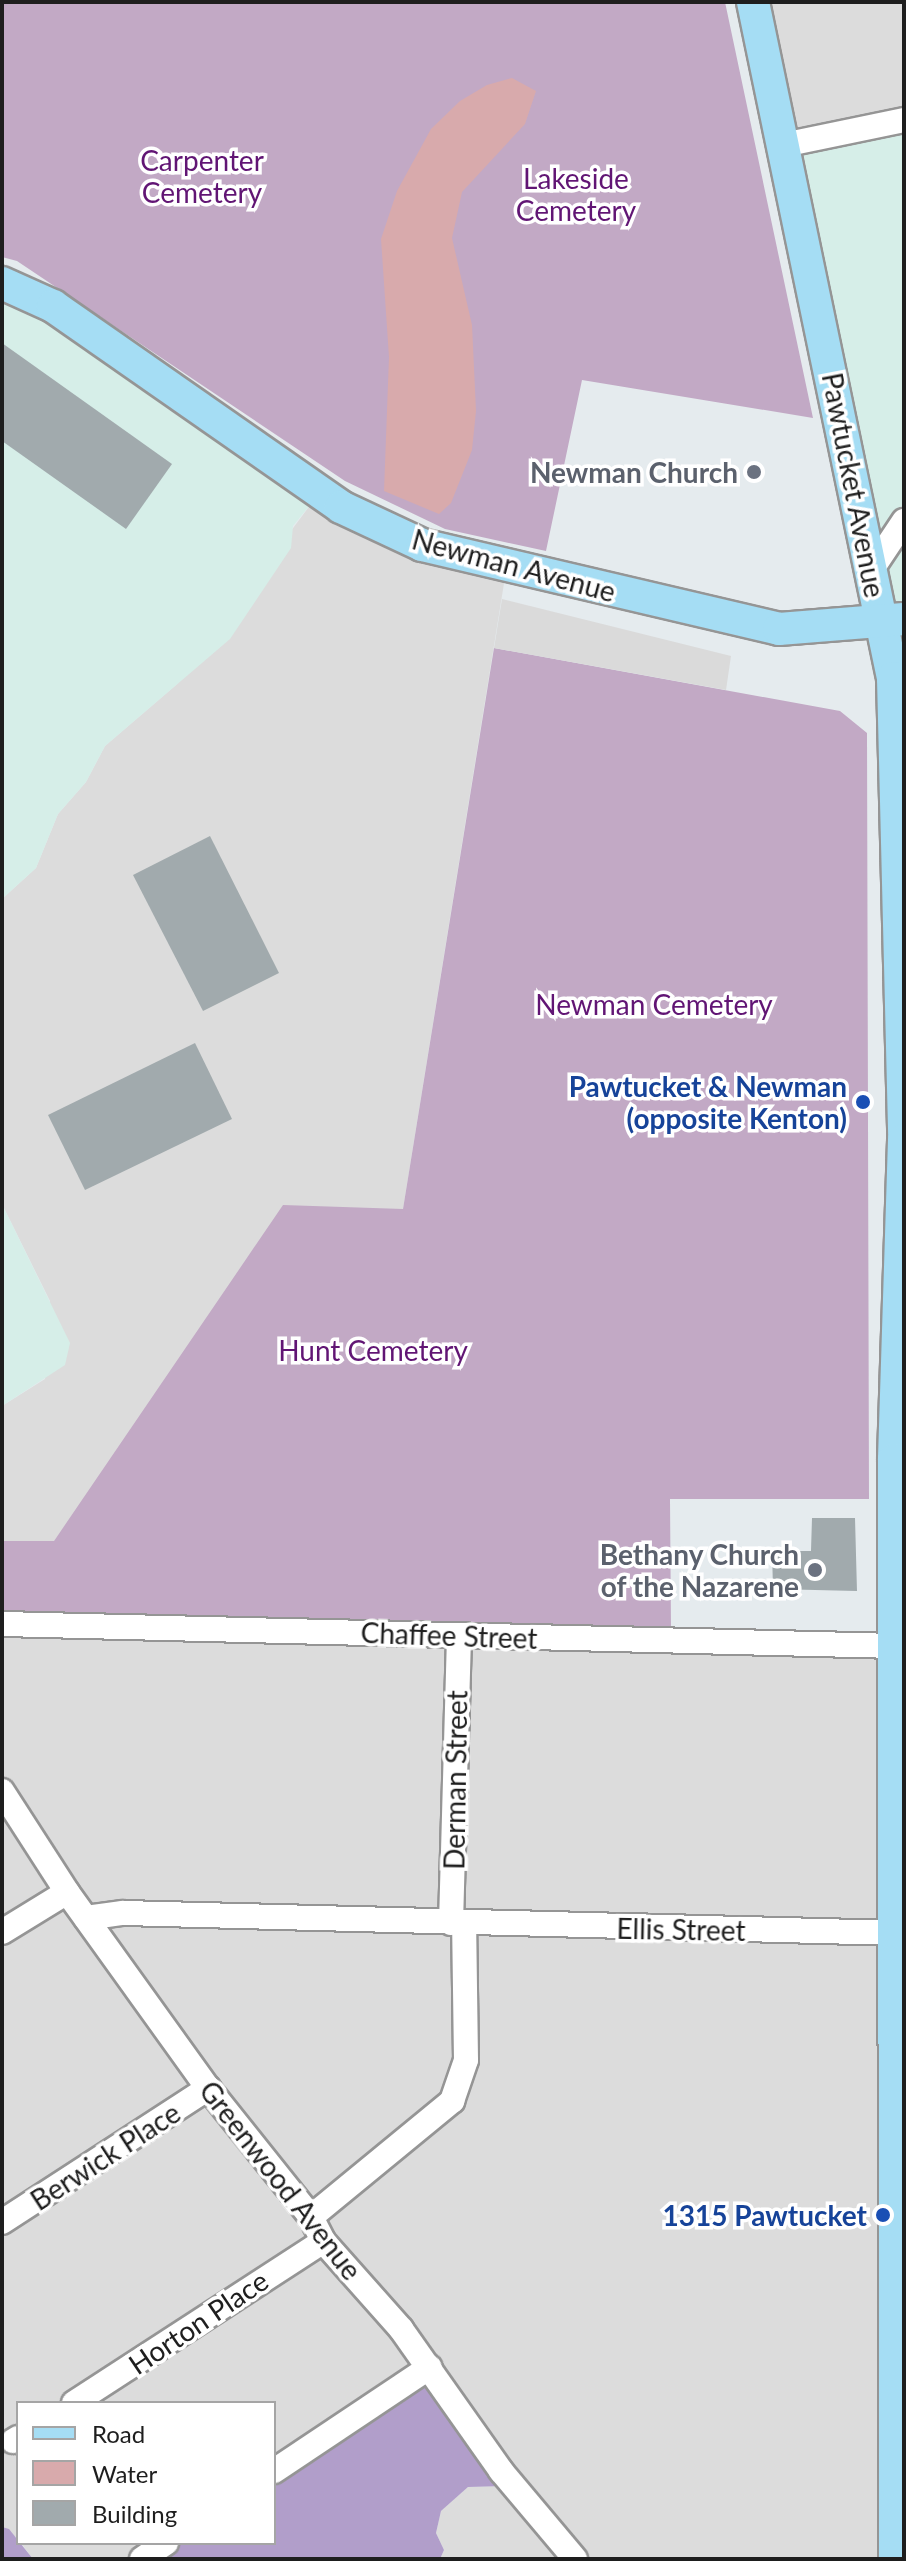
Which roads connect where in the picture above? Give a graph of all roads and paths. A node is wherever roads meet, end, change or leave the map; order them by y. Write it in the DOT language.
graph roads {
  1 [pos="753,2"];
  2 [pos="904,120"];
  3 [pos="783,145"];
  4 [pos="2,283"];
  5 [pos="904,521"];
  6 [pos="872,569"];
  7 [pos="892,619"];
  8 [pos="904,1140"];
  9 [pos="900,1426"];
  10 [pos="2,1624"];
  11 [pos="459,1636"];
  12 [pos="896,1646"];
  13 [pos="901,1737"];
  14 [pos="2,1791"];
  15 [pos="67,1892"];
  16 [pos="86,1918"];
  17 [pos="900,1922"];
  18 [pos="458,1923"];
  19 [pos="2,1932"];
  20 [pos="208,2088"];
  21 [pos="900,2148"];
  22 [pos="311,2217"];
  23 [pos="2,2222"];
  24 [pos="323,2241"];
  25 [pos="430,2367"];
  26 [pos="900,2383"];
  27 [pos="77,2401"];
  28 [pos="276,2470"];
  29 [pos="163,2545"];
  30 [pos="142,2559"];
  31 [pos="575,2559"];
  32 [pos="895,2559"];
  1 -- 3 [label="main road, Pawtucket Avenue"];
  2 -- 3 [label="street"];
  3 -- 6 [label="main road, Pawtucket Avenue"];
  4 -- 7 [label="main road, Newman Avenue"];
  5 -- 6 [label="street"];
  6 -- 7 [label="main road, Pawtucket Avenue"];
  7 -- 8 [label="main road, Pawtucket Avenue"];
  8 -- 9 [label="main road, Pawtucket Avenue"];
  9 -- 12 [label="main road, Pawtucket Avenue"];
  10 -- 11 [label="street, Chaffee Street"];
  11 -- 12 [label="street, Chaffee Street"];
  11 -- 18 [label="street, Derman Street"];
  12 -- 13 [label="main road, Pawtucket Avenue"];
  13 -- 17 [label="main road, Pawtucket Avenue"];
  14 -- 15 [label="street, Greenwood Avenue"];
  15 -- 16 [label="street, Greenwood Avenue"];
  15 -- 19 [label="street"];
  16 -- 18 [label="street, Ellis Street"];
  16 -- 20 [label="street, Greenwood Avenue"];
  17 -- 18 [label="street, Ellis Street"];
  17 -- 21 [label="main road, Pawtucket Avenue"];
  18 -- 22 [label="street, Derman Street"];
  20 -- 22 [label="street, Greenwood Avenue"];
  20 -- 23 [label="street, Berwick Place"];
  21 -- 26 [label="main road, Pawtucket Avenue"];
  22 -- 24 [label="street, Greenwood Avenue"];
  24 -- 25 [label="street, Greenwood Avenue"];
  24 -- 27 [label="street, Horton Place"];
  25 -- 28 [label="street"];
  25 -- 31 [label="street, Greenwood Avenue"];
  26 -- 32 [label="main road, Pawtucket Avenue"];
  29 -- 30 [label="street"];
}
